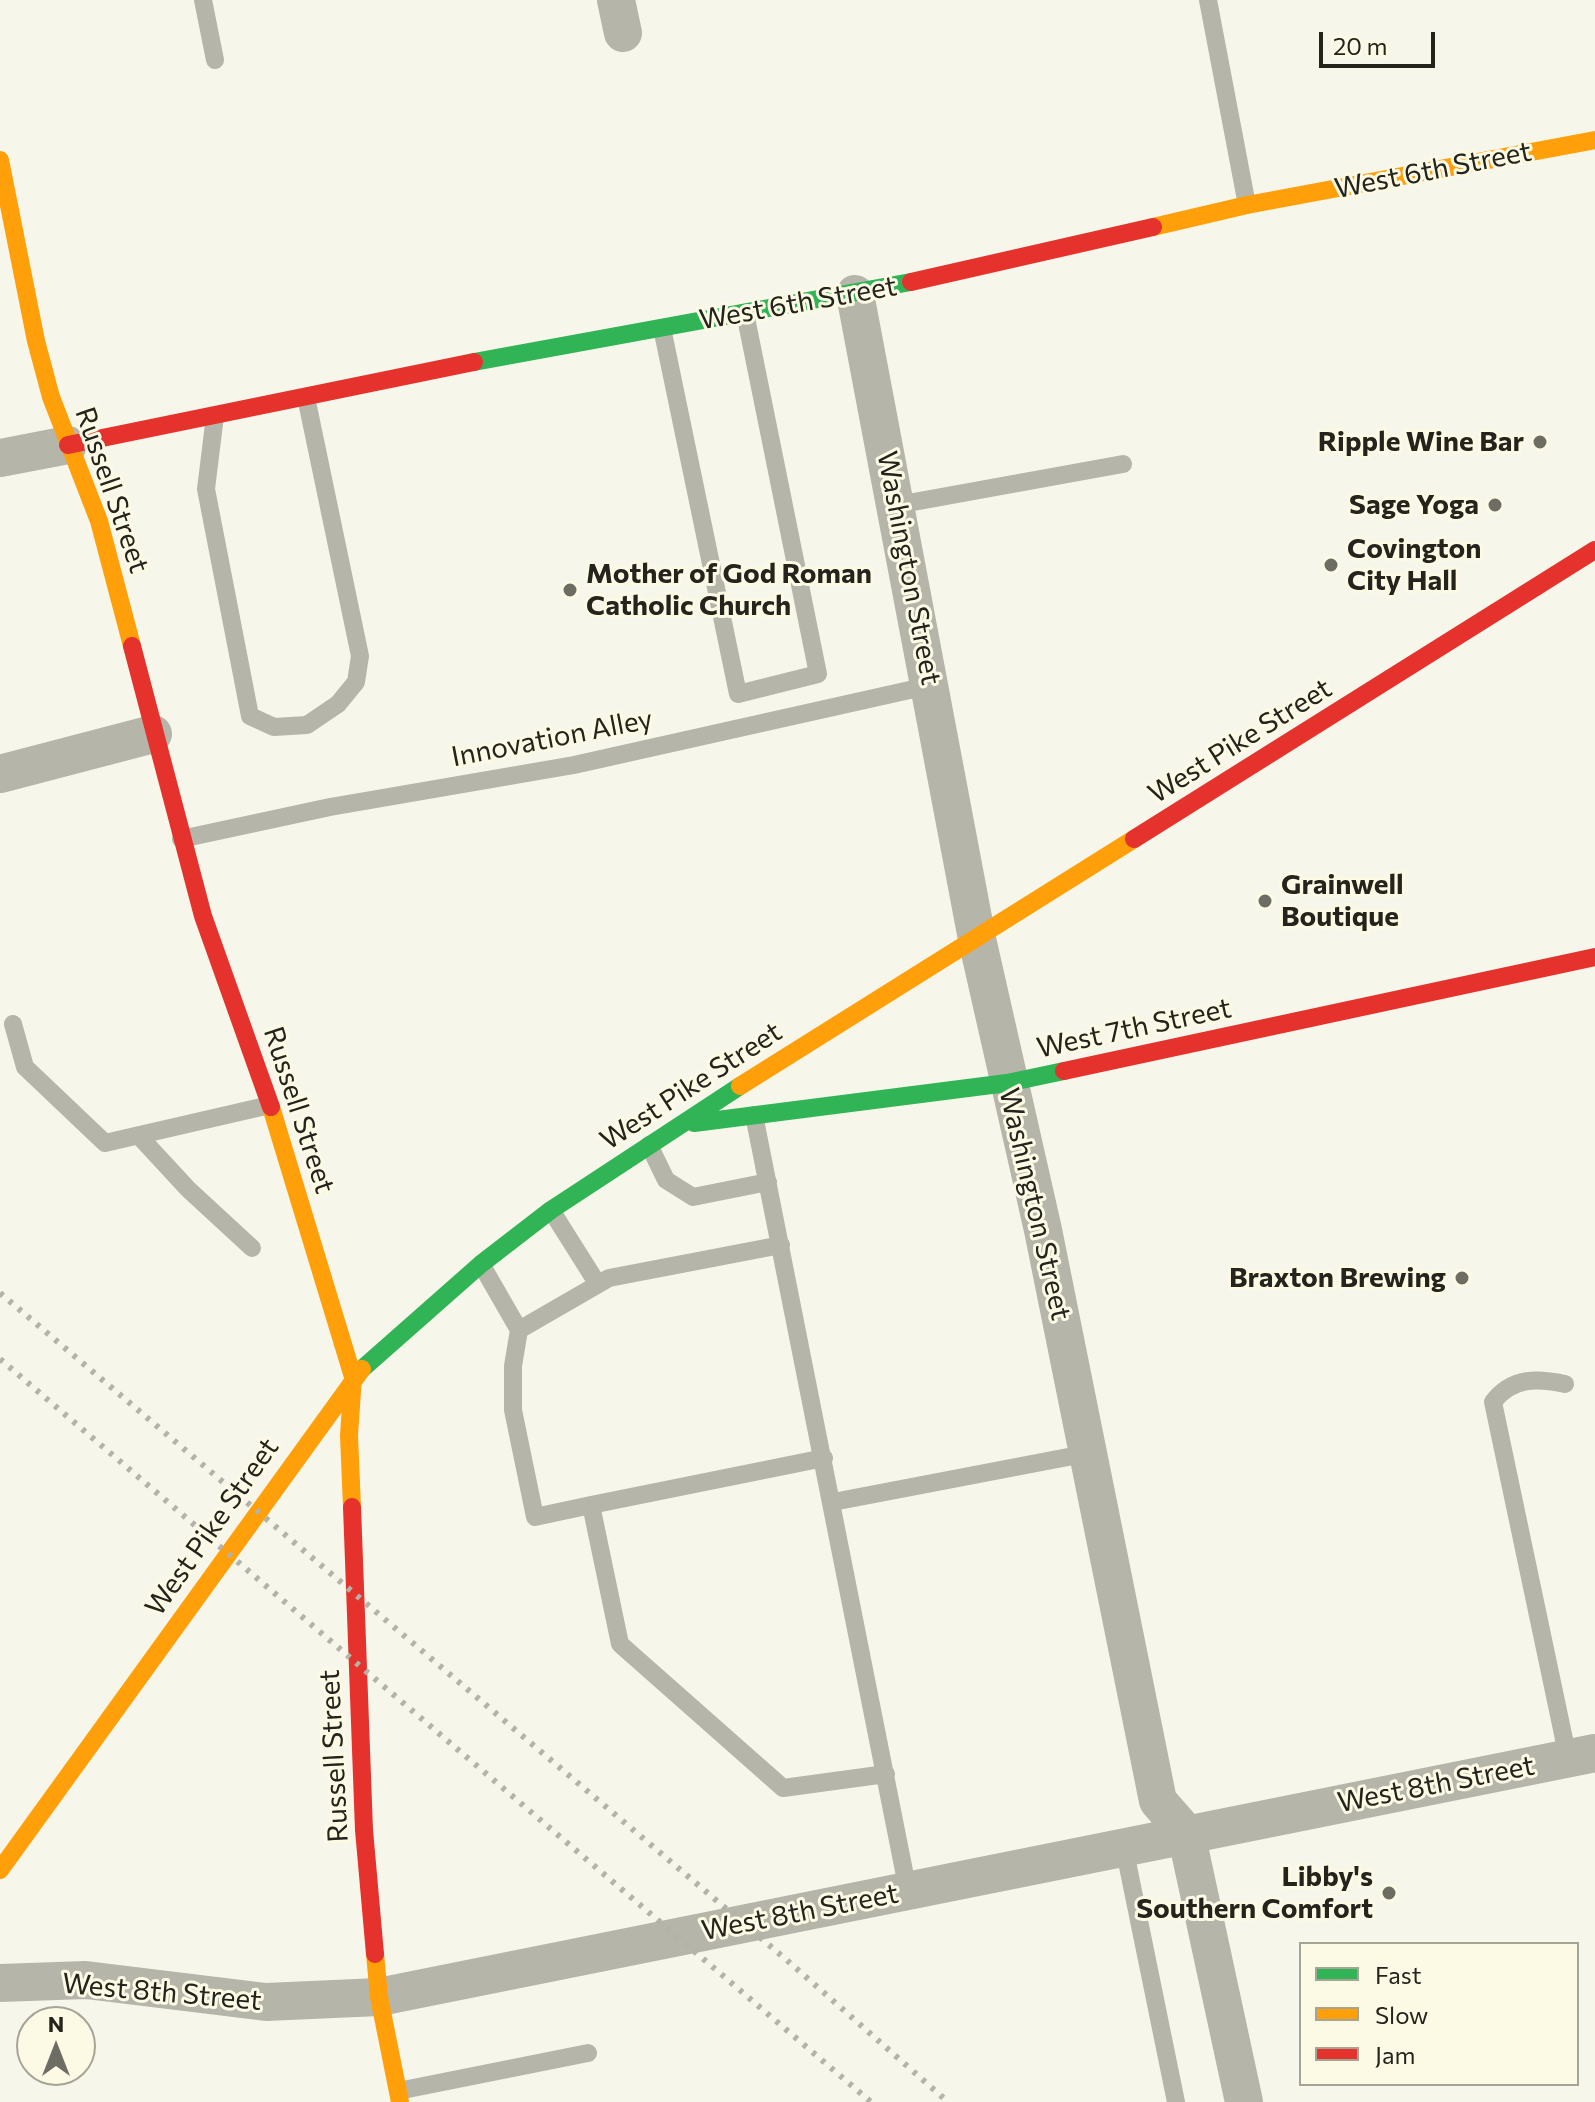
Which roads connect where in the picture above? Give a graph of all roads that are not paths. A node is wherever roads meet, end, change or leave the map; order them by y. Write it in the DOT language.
graph roads {
  1 [pos="203,0"];
  2 [pos="1208,0"];
  3 [pos="215,60"];
  4 [pos="1595,140"];
  5 [pos="0,160"];
  6 [pos="1247,205"];
  7 [pos="855,294"];
  8 [pos="745,313"];
  9 [pos="662,328"];
  10 [pos="306,397"];
  11 [pos="215,416"];
  12 [pos="68,445"];
  13 [pos="0,458"];
  14 [pos="1123,464"];
  15 [pos="897,505"];
  16 [pos="1595,550"];
  17 [pos="932,685"];
  18 [pos="153,734"];
  19 [pos="0,774"];
  20 [pos="181,839"];
  21 [pos="977,939"];
  22 [pos="1595,957"];
  23 [pos="13,1024"];
  24 [pos="1007,1083"];
  25 [pos="270,1105"];
  26 [pos="754,1115"];
  27 [pos="679,1124"];
  28 [pos="139,1136"];
  29 [pos="649,1145"];
  30 [pos="768,1182"];
  31 [pos="551,1210"];
  32 [pos="781,1245"];
  33 [pos="252,1248"];
  34 [pos="481,1264"];
  35 [pos="597,1283"];
  36 [pos="519,1330"];
  37 [pos="353,1377"];
  38 [pos="1565,1384"];
  39 [pos="1089,1453"];
  40 [pos="824,1458"];
  41 [pos="833,1502"];
  42 [pos="591,1505"];
  43 [pos="1581,1756"];
  44 [pos="886,1774"];
  45 [pos="1186,1833"];
  46 [pos="1124,1847"];
  47 [pos="0,1870"];
  48 [pos="908,1891"];
  49 [pos="0,1983"];
  50 [pos="379,1997"];
  51 [pos="588,2053"];
  52 [pos="399,2097"];
  53 [pos="1176,2102"];
  54 [pos="1244,2102"];
  1 -- 3 [label="lane"];
  2 -- 6 [label="lane"];
  4 -- 6 [label="street, West 6th Street"];
  5 -- 12 [label="street, Russell Street"];
  6 -- 7 [label="street, West 6th Street"];
  7 -- 8 [label="street, West 6th Street"];
  7 -- 15 [label="street, Washington Street"];
  8 -- 9 [label="street, West 6th Street"];
  8 -- 9 [label="lane"];
  9 -- 10 [label="street, West 6th Street"];
  10 -- 11 [label="street, West 6th Street"];
  10 -- 11 [label="lane"];
  11 -- 12 [label="street, West 6th Street"];
  12 -- 13 [label="street, West 6th Street"];
  12 -- 18 [label="street, Russell Street"];
  14 -- 15 [label="lane"];
  15 -- 17 [label="street, Washington Street"];
  16 -- 21 [label="street, West Pike Street"];
  17 -- 20 [label="lane, Innovation Alley"];
  17 -- 21 [label="street, Washington Street"];
  18 -- 19 [label="street"];
  18 -- 20 [label="street, Russell Street"];
  20 -- 25 [label="street, Russell Street"];
  21 -- 24 [label="street, Washington Street"];
  21 -- 27 [label="street, West Pike Street"];
  22 -- 24 [label="street, West 7th Street"];
  23 -- 28 [label="lane"];
  24 -- 26 [label="street, West 7th Street"];
  24 -- 39 [label="street, Washington Street"];
  25 -- 28 [label="lane"];
  25 -- 37 [label="street, Russell Street"];
  26 -- 27 [label="street, West 7th Street"];
  26 -- 30 [label="lane"];
  27 -- 29 [label="street, West Pike Street"];
  28 -- 33 [label="lane"];
  29 -- 30 [label="lane"];
  29 -- 31 [label="street, West Pike Street"];
  30 -- 32 [label="lane"];
  31 -- 34 [label="street, West Pike Street"];
  31 -- 35 [label="lane"];
  32 -- 35 [label="lane"];
  32 -- 40 [label="lane"];
  34 -- 36 [label="lane"];
  34 -- 37 [label="street, West Pike Street"];
  35 -- 36 [label="lane"];
  36 -- 42 [label="lane"];
  37 -- 47 [label="street, West Pike Street"];
  37 -- 50 [label="street, Russell Street"];
  38 -- 43 [label="lane"];
  39 -- 41 [label="lane"];
  39 -- 45 [label="street, Washington Street"];
  40 -- 41 [label="lane"];
  40 -- 42 [label="lane"];
  41 -- 44 [label="lane"];
  42 -- 44 [label="lane"];
  43 -- 45 [label="street, West 8th Street"];
  44 -- 48 [label="lane"];
  45 -- 46 [label="street, West 8th Street"];
  45 -- 54 [label="street, Washington Street"];
  46 -- 48 [label="street, West 8th Street"];
  46 -- 53 [label="lane"];
  48 -- 50 [label="street, West 8th Street"];
  49 -- 50 [label="street, West 8th Street"];
  50 -- 52 [label="street, Russell Street"];
  51 -- 52 [label="lane"];
}
